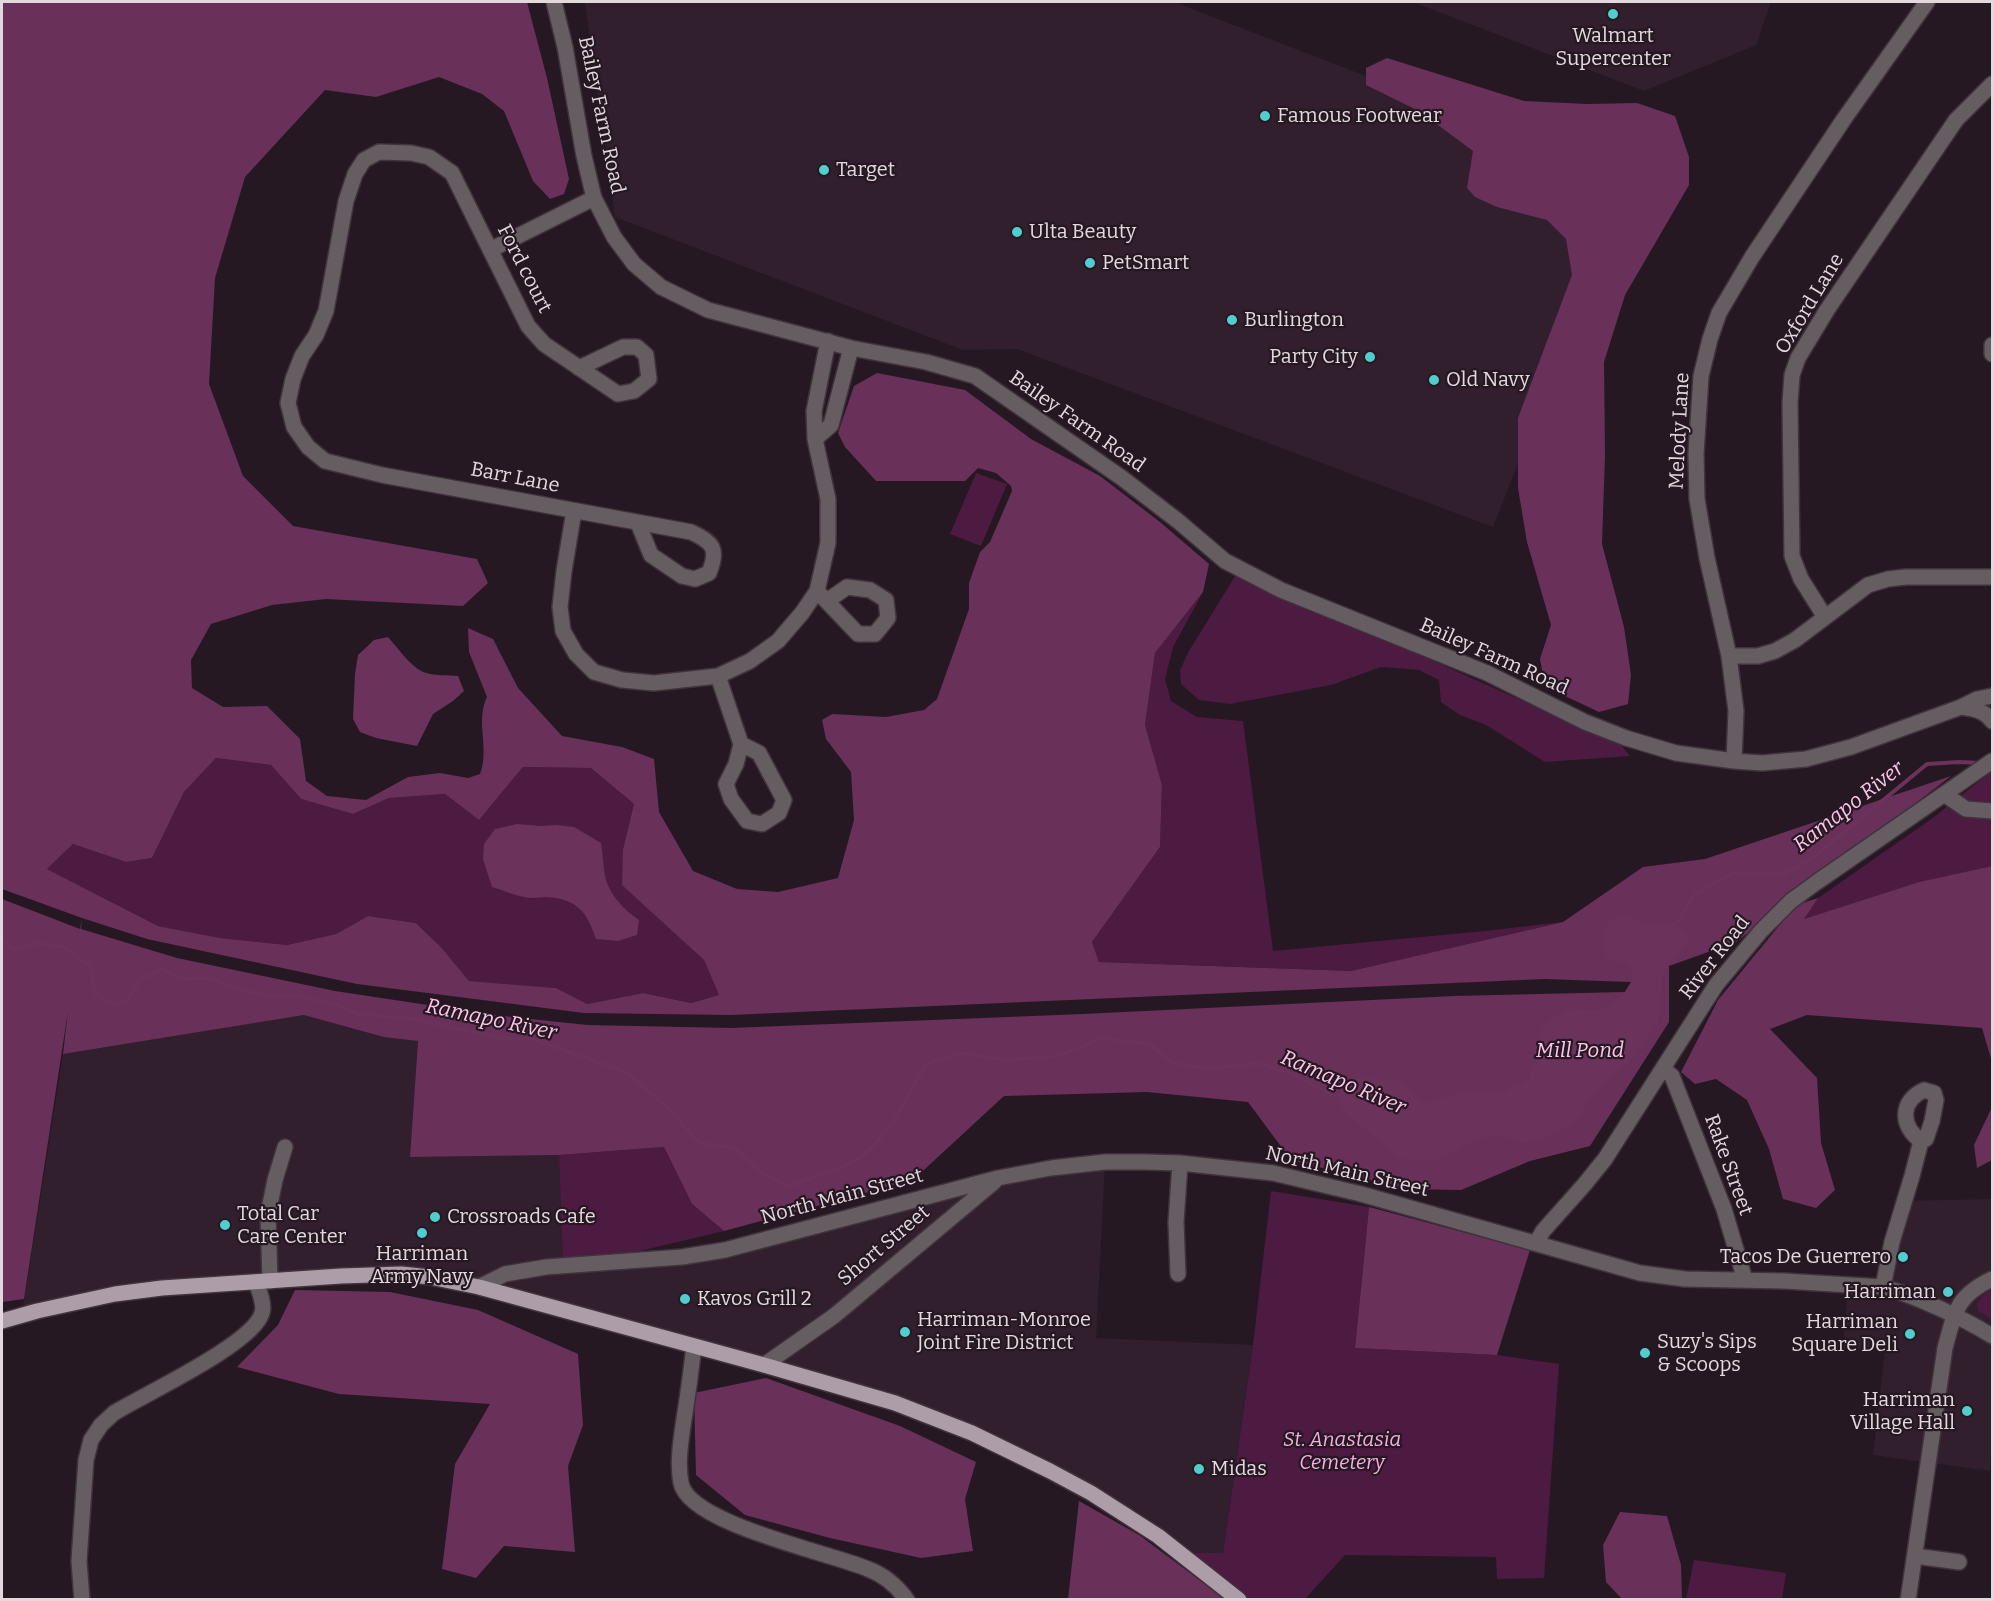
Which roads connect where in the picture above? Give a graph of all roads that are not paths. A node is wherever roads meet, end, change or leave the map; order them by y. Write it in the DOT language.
graph roads {
  1 [pos="554,2"];
  2 [pos="1927,2"];
  3 [pos="1992,84"];
  4 [pos="452,173"];
  5 [pos="594,198"];
  6 [pos="490,250"];
  7 [pos="828,341"];
  8 [pos="1992,345"];
  9 [pos="851,348"];
  10 [pos="1992,354"];
  11 [pos="579,368"];
  12 [pos="815,440"];
  13 [pos="574,510"];
  14 [pos="638,523"];
  15 [pos="1992,577"];
  16 [pos="1825,617"];
  17 [pos="1729,656"];
  18 [pos="718,676"];
  19 [pos="1992,696"];
  20 [pos="1961,707"];
  21 [pos="1992,721"];
  22 [pos="741,744"];
  23 [pos="1734,761"];
  24 [pos="1992,761"];
  25 [pos="1944,794"];
  26 [pos="1992,811"];
  27 [pos="1663,1069"];
  28 [pos="1921,1141"];
  29 [pos="285,1146"];
  30 [pos="1180,1163"];
  31 [pos="998,1178"];
  32 [pos="1536,1244"];
  33 [pos="1178,1274"];
  34 [pos="1992,1279"];
  35 [pos="1745,1280"];
  36 [pos="263,1281"];
  37 [pos="479,1287"];
  38 [pos="1883,1287"];
  39 [pos="1954,1316"];
  40 [pos="2,1321"];
  41 [pos="1992,1336"];
  42 [pos="694,1346"];
  43 [pos="764,1365"];
  44 [pos="1915,1556"];
  45 [pos="1959,1562"];
  46 [pos="82,1599"];
  47 [pos="907,1599"];
  48 [pos="1239,1599"];
  49 [pos="1908,1599"];
  1 -- 5 [label="street, Bailey Farm Road"];
  2 -- 17 [label="street, Melody Lane"];
  3 -- 16 [label="street, Oxford Lane"];
  4 -- 6 [label="street, Ford court"];
  4 -- 13 [label="street, Barr Lane"];
  5 -- 6 [label="street"];
  5 -- 7 [label="street, Bailey Farm Road"];
  6 -- 11 [label="street, Ford court"];
  7 -- 9 [label="street, Bailey Farm Road"];
  7 -- 12 [label="street, Barr Lane"];
  8 -- 10 [label="street"];
  9 -- 12 [label="street"];
  9 -- 23 [label="street, Bailey Farm Road"];
  12 -- 18 [label="street, Barr Lane"];
  13 -- 14 [label="street"];
  13 -- 18 [label="street, Barr Lane"];
  14 -- 14 [label="street"];
  15 -- 16 [label="street"];
  16 -- 17 [label="street"];
  17 -- 23 [label="street, Melody Lane"];
  18 -- 22 [label="street"];
  19 -- 20 [label="street"];
  20 -- 21 [label="street"];
  20 -- 23 [label="street"];
  22 -- 22 [label="street"];
  24 -- 25 [label="street, River Road"];
  25 -- 26 [label="street"];
  25 -- 27 [label="street, River Road"];
  27 -- 32 [label="street, River Road"];
  27 -- 35 [label="street, Rake Street"];
  28 -- 38 [label="street"];
  29 -- 36 [label="street"];
  30 -- 31 [label="street, North Main Street"];
  30 -- 32 [label="street, North Main Street"];
  30 -- 33 [label="street"];
  31 -- 37 [label="street, North Main Street"];
  31 -- 43 [label="street, Short Street"];
  32 -- 35 [label="street, North Main Street"];
  34 -- 39 [label="street"];
  35 -- 38 [label="street, North Main Street"];
  36 -- 37 [label="main road"];
  36 -- 40 [label="main road"];
  36 -- 46 [label="street"];
  37 -- 42 [label="main road"];
  38 -- 39 [label="street, North Main Street"];
  39 -- 41 [label="street, North Main Street"];
  39 -- 44 [label="street"];
  42 -- 43 [label="main road"];
  42 -- 47 [label="street"];
  43 -- 48 [label="main road"];
  44 -- 45 [label="street"];
  44 -- 49 [label="street"];
}
